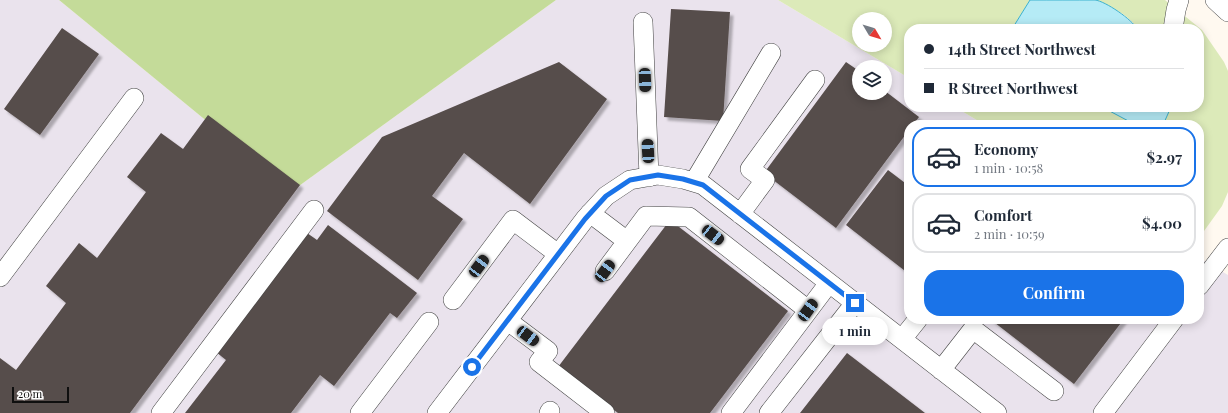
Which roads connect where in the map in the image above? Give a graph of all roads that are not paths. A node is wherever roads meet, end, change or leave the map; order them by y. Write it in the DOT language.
graph roads {
  1 [pos="1179,0"];
  2 [pos="1215,0"];
  3 [pos="1228,12"];
  4 [pos="643,22"];
  5 [pos="1174,24"];
  6 [pos="771,53"];
  7 [pos="815,80"];
  8 [pos="134,98"];
  9 [pos="649,177"];
  10 [pos="694,182"];
  11 [pos="314,210"];
  12 [pos="590,213"];
  13 [pos="740,214"];
  14 [pos="627,241"];
  15 [pos="1228,248"];
  16 [pos="558,254"];
  17 [pos="605,271"];
  18 [pos="0,277"];
  19 [pos="1204,279"];
  20 [pos="829,282"];
  21 [pos="453,300"];
  22 [pos="855,303"];
  23 [pos="808,310"];
  24 [pos="508,321"];
  25 [pos="429,322"];
  26 [pos="914,324"];
  27 [pos="1171,324"];
  28 [pos="902,339"];
  29 [pos="941,370"];
  30 [pos="1054,391"];
  31 [pos="1111,410"];
  32 [pos="161,413"];
  33 [pos="360,413"];
  34 [pos="437,413"];
  35 [pos="605,413"];
  36 [pos="731,413"];
  37 [pos="769,413"];
  38 [pos="997,413"];
  1 -- 5 [label="street"];
  2 -- 3 [label="street"];
  4 -- 9 [label="street"];
  6 -- 10 [label="street"];
  7 -- 13 [label="street"];
  8 -- 18 [label="street"];
  9 -- 10 [label="street"];
  9 -- 12 [label="street"];
  10 -- 13 [label="street"];
  11 -- 32 [label="street"];
  12 -- 14 [label="street"];
  12 -- 16 [label="street"];
  13 -- 20 [label="street"];
  14 -- 17 [label="street"];
  14 -- 23 [label="street"];
  15 -- 19 [label="street"];
  16 -- 21 [label="street"];
  16 -- 24 [label="street"];
  20 -- 22 [label="street"];
  20 -- 23 [label="street"];
  22 -- 28 [label="street"];
  22 -- 37 [label="street"];
  23 -- 36 [label="street"];
  24 -- 34 [label="street"];
  24 -- 35 [label="street"];
  25 -- 33 [label="street"];
  26 -- 28 [label="street"];
  27 -- 31 [label="street"];
  28 -- 29 [label="street"];
  29 -- 30 [label="street"];
  29 -- 38 [label="street"];
}
